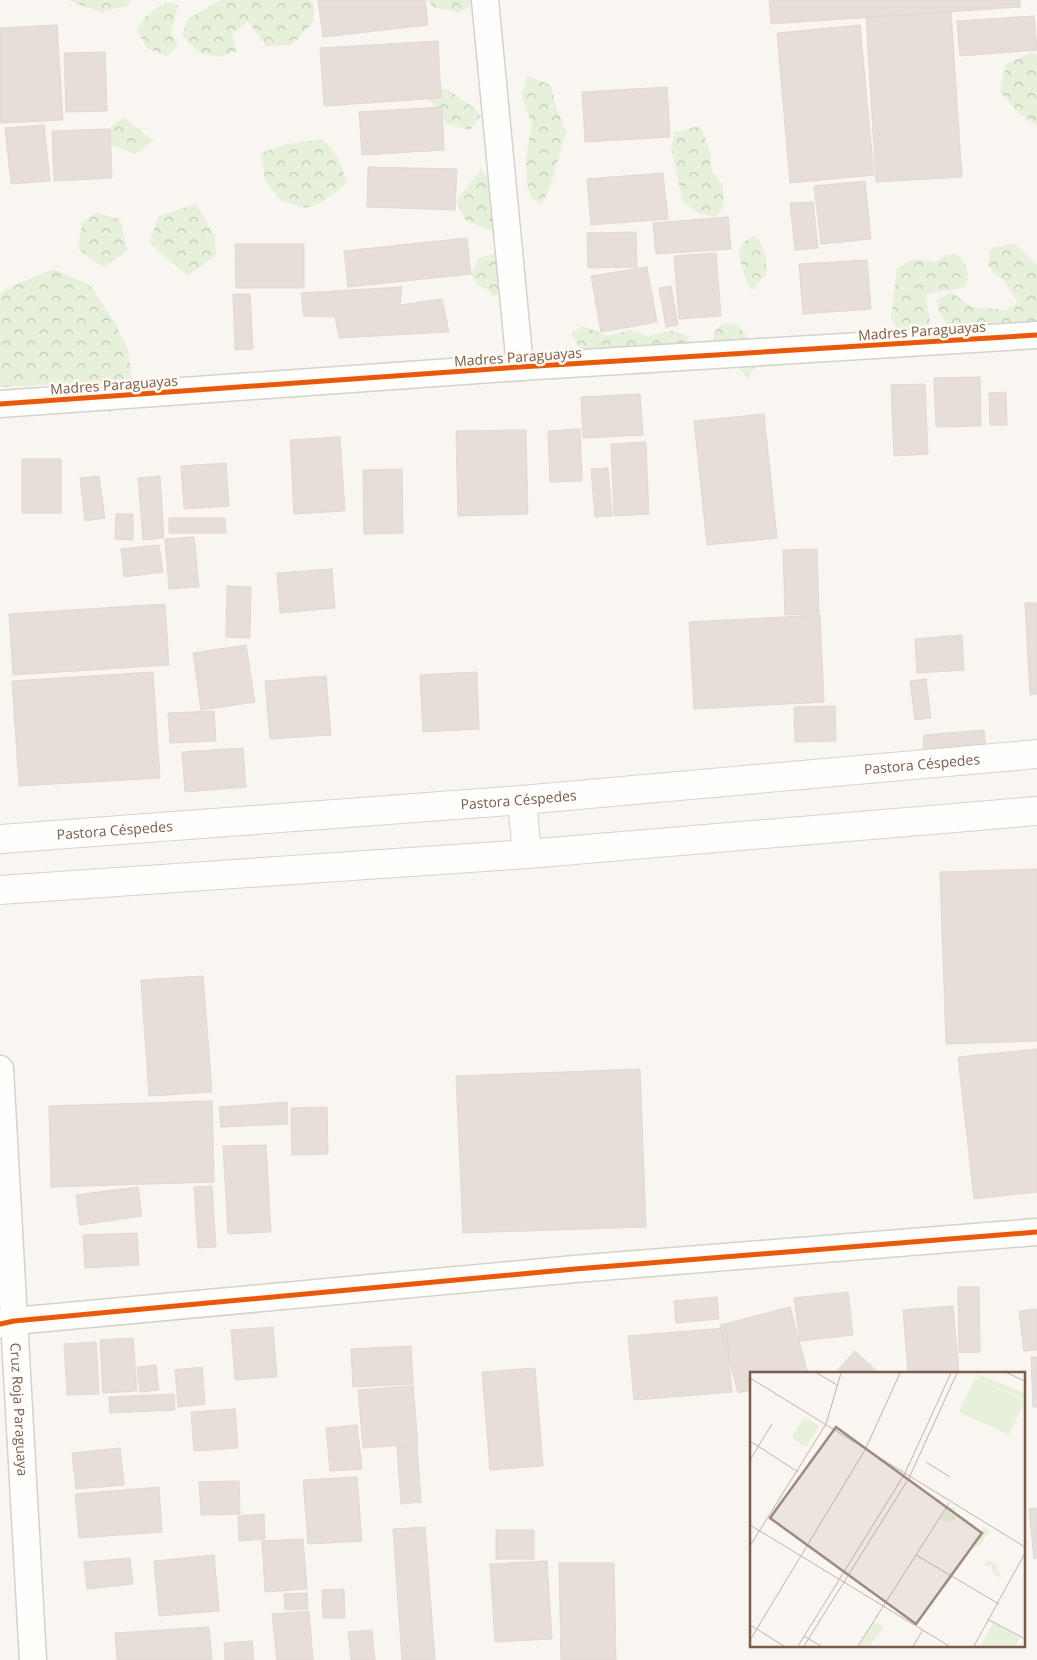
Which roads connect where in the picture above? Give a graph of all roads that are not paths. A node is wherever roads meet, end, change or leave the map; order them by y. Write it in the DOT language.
graph roads {
  1 [pos="486,0"];
  2 [pos="1037,335"];
  3 [pos="520,368"];
  4 [pos="0,404"];
  5 [pos="1037,754"];
  6 [pos="522,800"];
  7 [pos="1037,812"];
  8 [pos="0,839"];
  9 [pos="527,854"];
  10 [pos="0,890"];
  11 [pos="0,1069"];
  12 [pos="1037,1232"];
  13 [pos="7,1323"];
  14 [pos="33,1660"];
  1 -- 3 [label="street"];
  2 -- 3 [label="street, Madres Paraguayas"];
  3 -- 4 [label="street, Madres Paraguayas"];
  5 -- 6 [label="main road, Pastora Céspedes"];
  6 -- 8 [label="main road, Pastora Céspedes"];
  6 -- 9 [label="main road"];
  7 -- 9 [label="main road"];
  9 -- 10 [label="main road"];
  11 -- 13 [label="street, Cruz Roja Paraguaya"];
  12 -- 13 [label="street"];
  13 -- 14 [label="street, Cruz Roja Paraguaya"];
}
